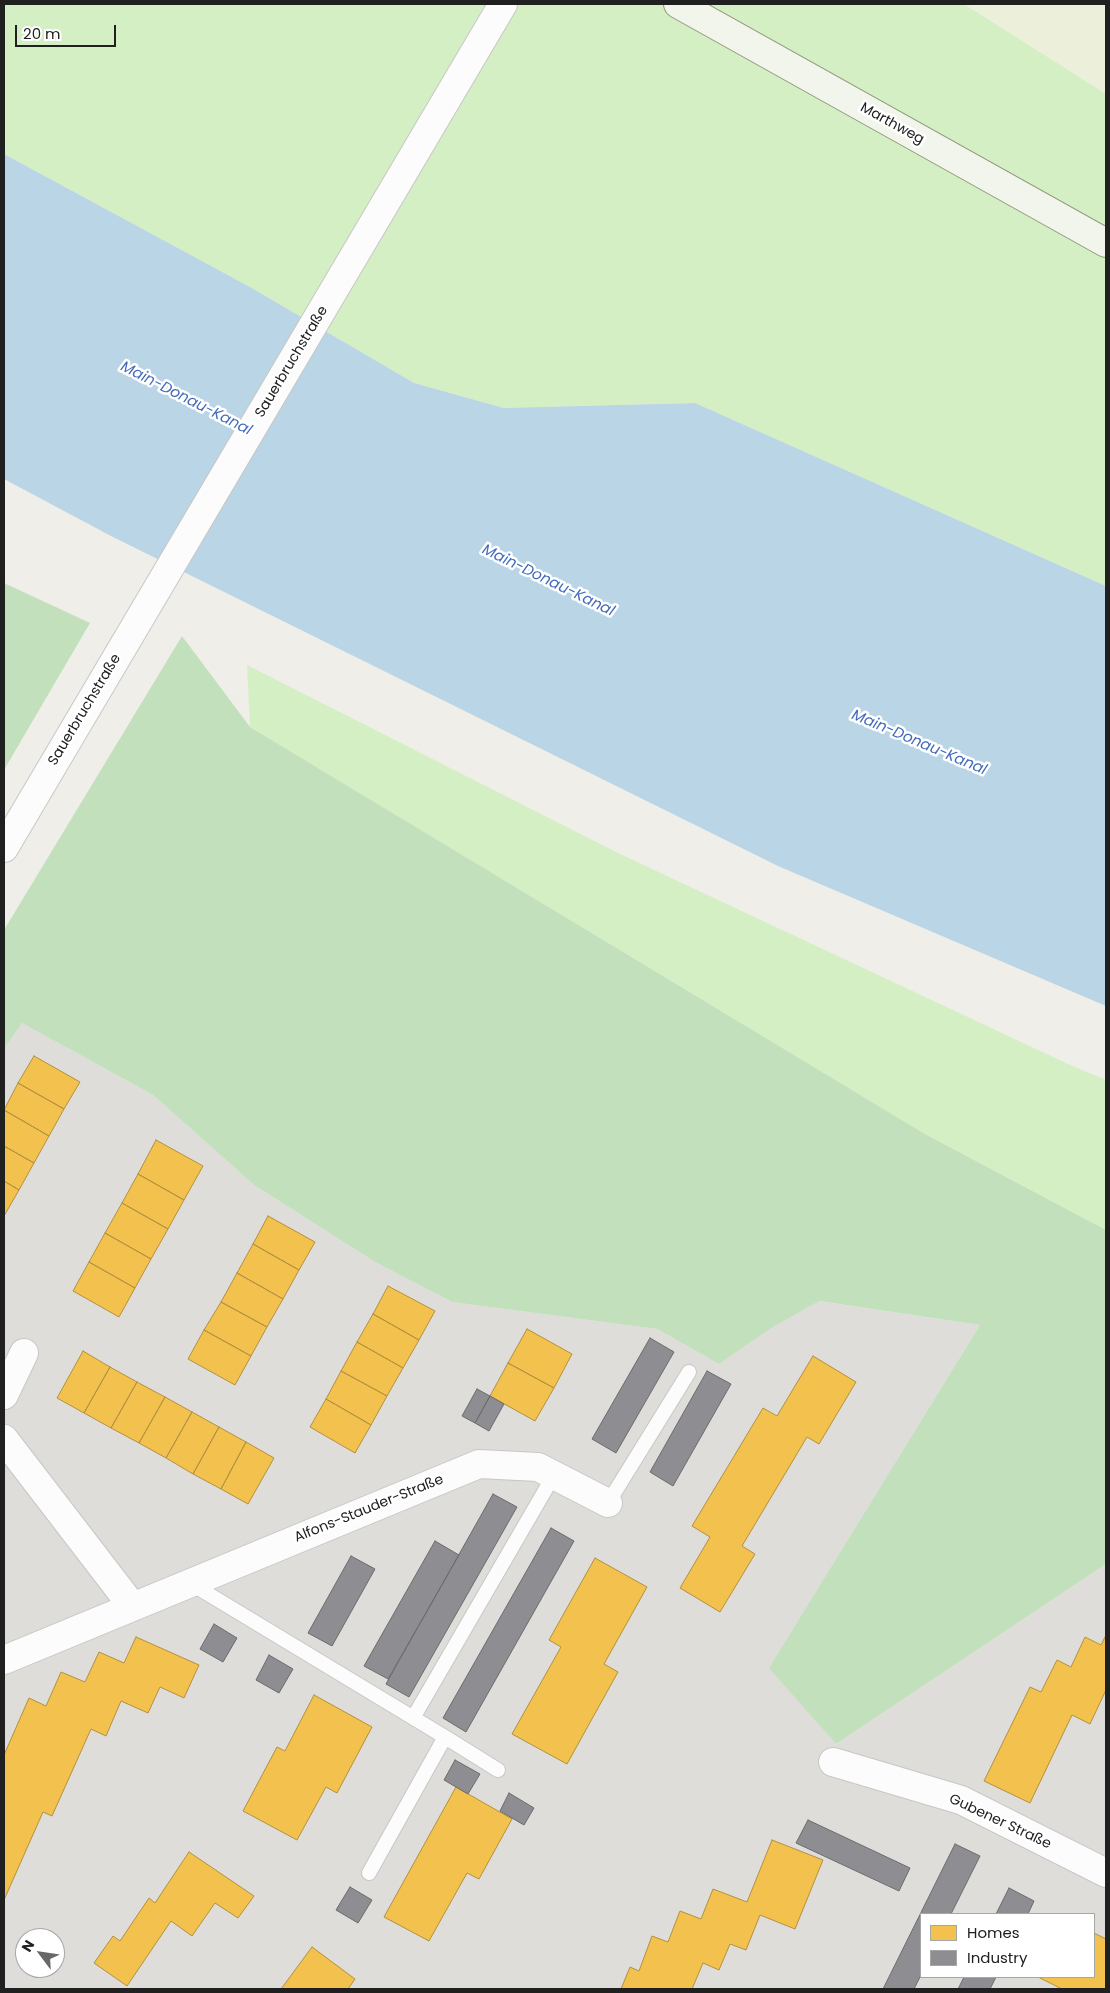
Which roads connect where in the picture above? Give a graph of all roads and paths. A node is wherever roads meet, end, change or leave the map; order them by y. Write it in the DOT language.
graph roads {
  1 [pos="503,4"];
  2 [pos="678,4"];
  3 [pos="1106,243"];
  4 [pos="4,848"];
  5 [pos="24,1353"];
  6 [pos="689,1372"];
  7 [pos="4,1395"];
  8 [pos="4,1439"];
  9 [pos="554,1475"];
  10 [pos="608,1503"];
  11 [pos="190,1583"];
  12 [pos="132,1607"];
  13 [pos="4,1660"];
  14 [pos="413,1718"];
  15 [pos="445,1737"];
  16 [pos="833,1762"];
  17 [pos="498,1770"];
  18 [pos="1106,1873"];
  19 [pos="369,1874"];
  1 -- 4 [label="street, Sauerbruchstraße"];
  2 -- 3 [label="main road, Marthweg"];
  5 -- 7 [label="street"];
  6 -- 10 [label="lane"];
  8 -- 12 [label="street"];
  9 -- 10 [label="street, Alfons-Stauder-Straße"];
  9 -- 11 [label="street, Alfons-Stauder-Straße"];
  9 -- 14 [label="lane"];
  11 -- 12 [label="street, Alfons-Stauder-Straße"];
  11 -- 14 [label="lane"];
  12 -- 13 [label="street, Alfons-Stauder-Straße"];
  14 -- 15 [label="lane"];
  15 -- 17 [label="lane"];
  15 -- 19 [label="lane"];
  16 -- 18 [label="street, Gubener Straße"];
}
